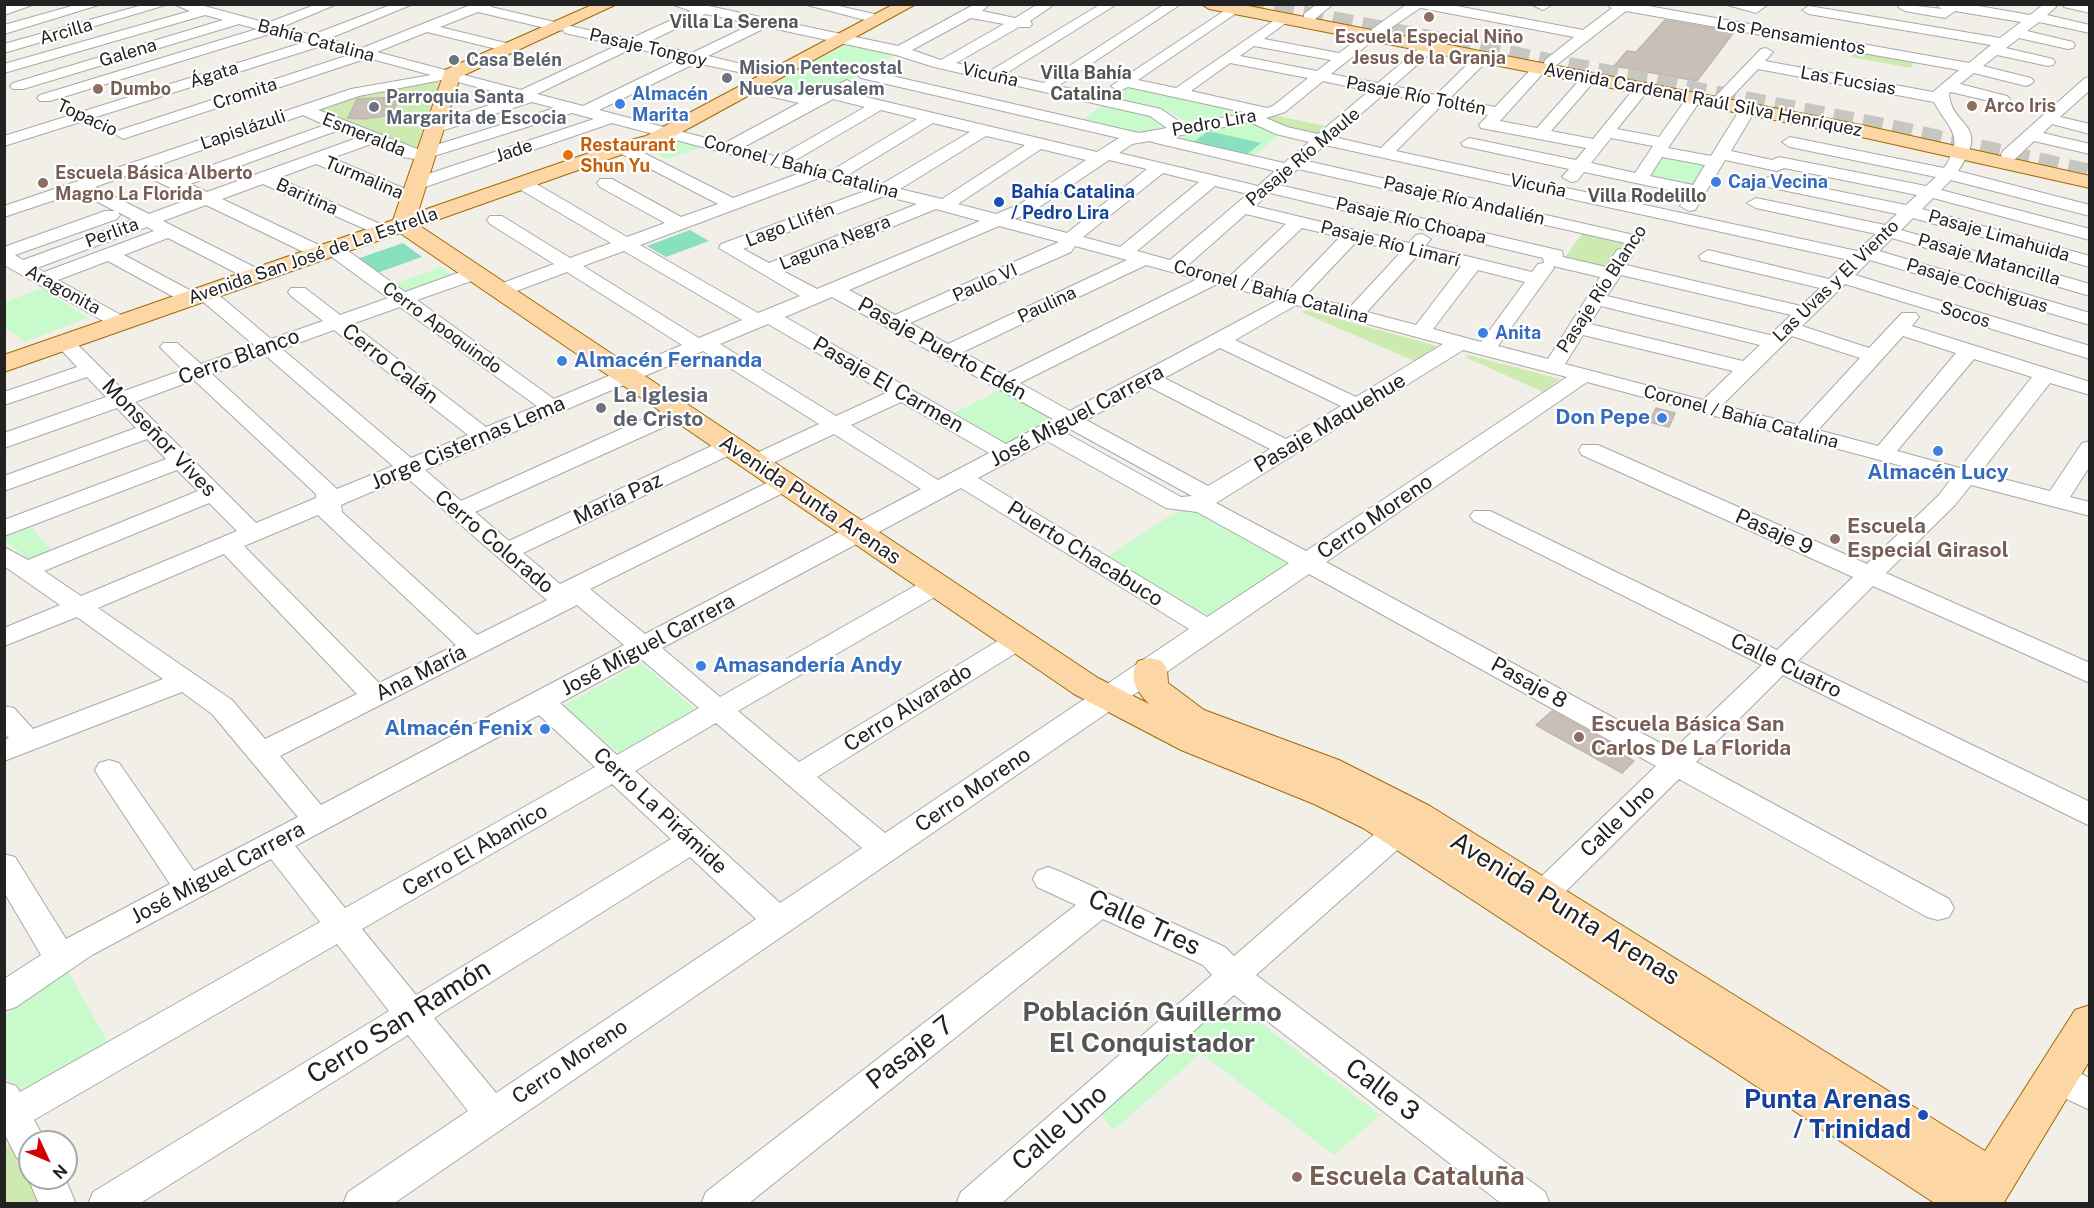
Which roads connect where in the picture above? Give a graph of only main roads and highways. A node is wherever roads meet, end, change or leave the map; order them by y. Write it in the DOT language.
graph roads {
  1 [pos="628,4"];
  2 [pos="892,4"];
  3 [pos="908,4"];
  4 [pos="1209,4"];
  5 [pos="603,5"];
  6 [pos="1238,7"];
  7 [pos="564,28"];
  8 [pos="1374,33"];
  9 [pos="837,38"];
  10 [pos="1545,66"];
  11 [pos="452,77"];
  12 [pos="1719,100"];
  13 [pos="1962,148"];
  14 [pos="2090,174"];
  15 [pos="2090,182"];
  16 [pos="393,228"];
  17 [pos="4,364"];
  18 [pos="1150,669"];
  19 [pos="1110,697"];
  20 [pos="1195,719"];
  21 [pos="1407,823"];
  22 [pos="2090,1022"];
  23 [pos="2072,1086"];
  24 [pos="1982,1196"];
  1 -- 7 [label="main road"];
  2 -- 9 [label="main road, Avenida San José de La Estrella"];
  3 -- 9 [label="main road, Avenida San José de La Estrella"];
  4 -- 6 [label="main road, Avenida Cardenal Raúl Silva Henríquez"];
  5 -- 7 [label="main road"];
  6 -- 8 [label="main road, Avenida Cardenal Raúl Silva Henríquez"];
  6 -- 8 [label="main road, Avenida Cardenal Raúl Silva Henríquez"];
  7 -- 11 [label="main road"];
  7 -- 11 [label="main road"];
  8 -- 10 [label="main road, Avenida Cardenal Raúl Silva Henríquez"];
  8 -- 10 [label="main road, Avenida Cardenal Raúl Silva Henríquez"];
  9 -- 16 [label="main road, Avenida San José de La Estrella"];
  10 -- 12 [label="main road, Avenida Cardenal Raúl Silva Henríquez"];
  10 -- 12 [label="main road, Avenida Cardenal Raúl Silva Henríquez"];
  11 -- 16 [label="main road"];
  12 -- 13 [label="main road, Avenida Cardenal Raúl Silva Henríquez"];
  12 -- 13 [label="main road, Avenida Cardenal Raúl Silva Henríquez"];
  13 -- 14 [label="main road, Avenida Cardenal Raúl Silva Henríquez"];
  13 -- 15 [label="main road, Avenida Cardenal Raúl Silva Henríquez"];
  16 -- 17 [label="main road, Avenida San José de La Estrella"];
  16 -- 19 [label="main road, Avenida Punta Arenas"];
  18 -- 20 [label="main road"];
  19 -- 20 [label="main road, Avenida Punta Arenas"];
  19 -- 21 [label="main road, Avenida Punta Arenas"];
  20 -- 21 [label="main road, Avenida Punta Arenas"];
  21 -- 24 [label="main road, Avenida Punta Arenas"];
  22 -- 23 [label="main road"];
  23 -- 24 [label="main road"];
}
